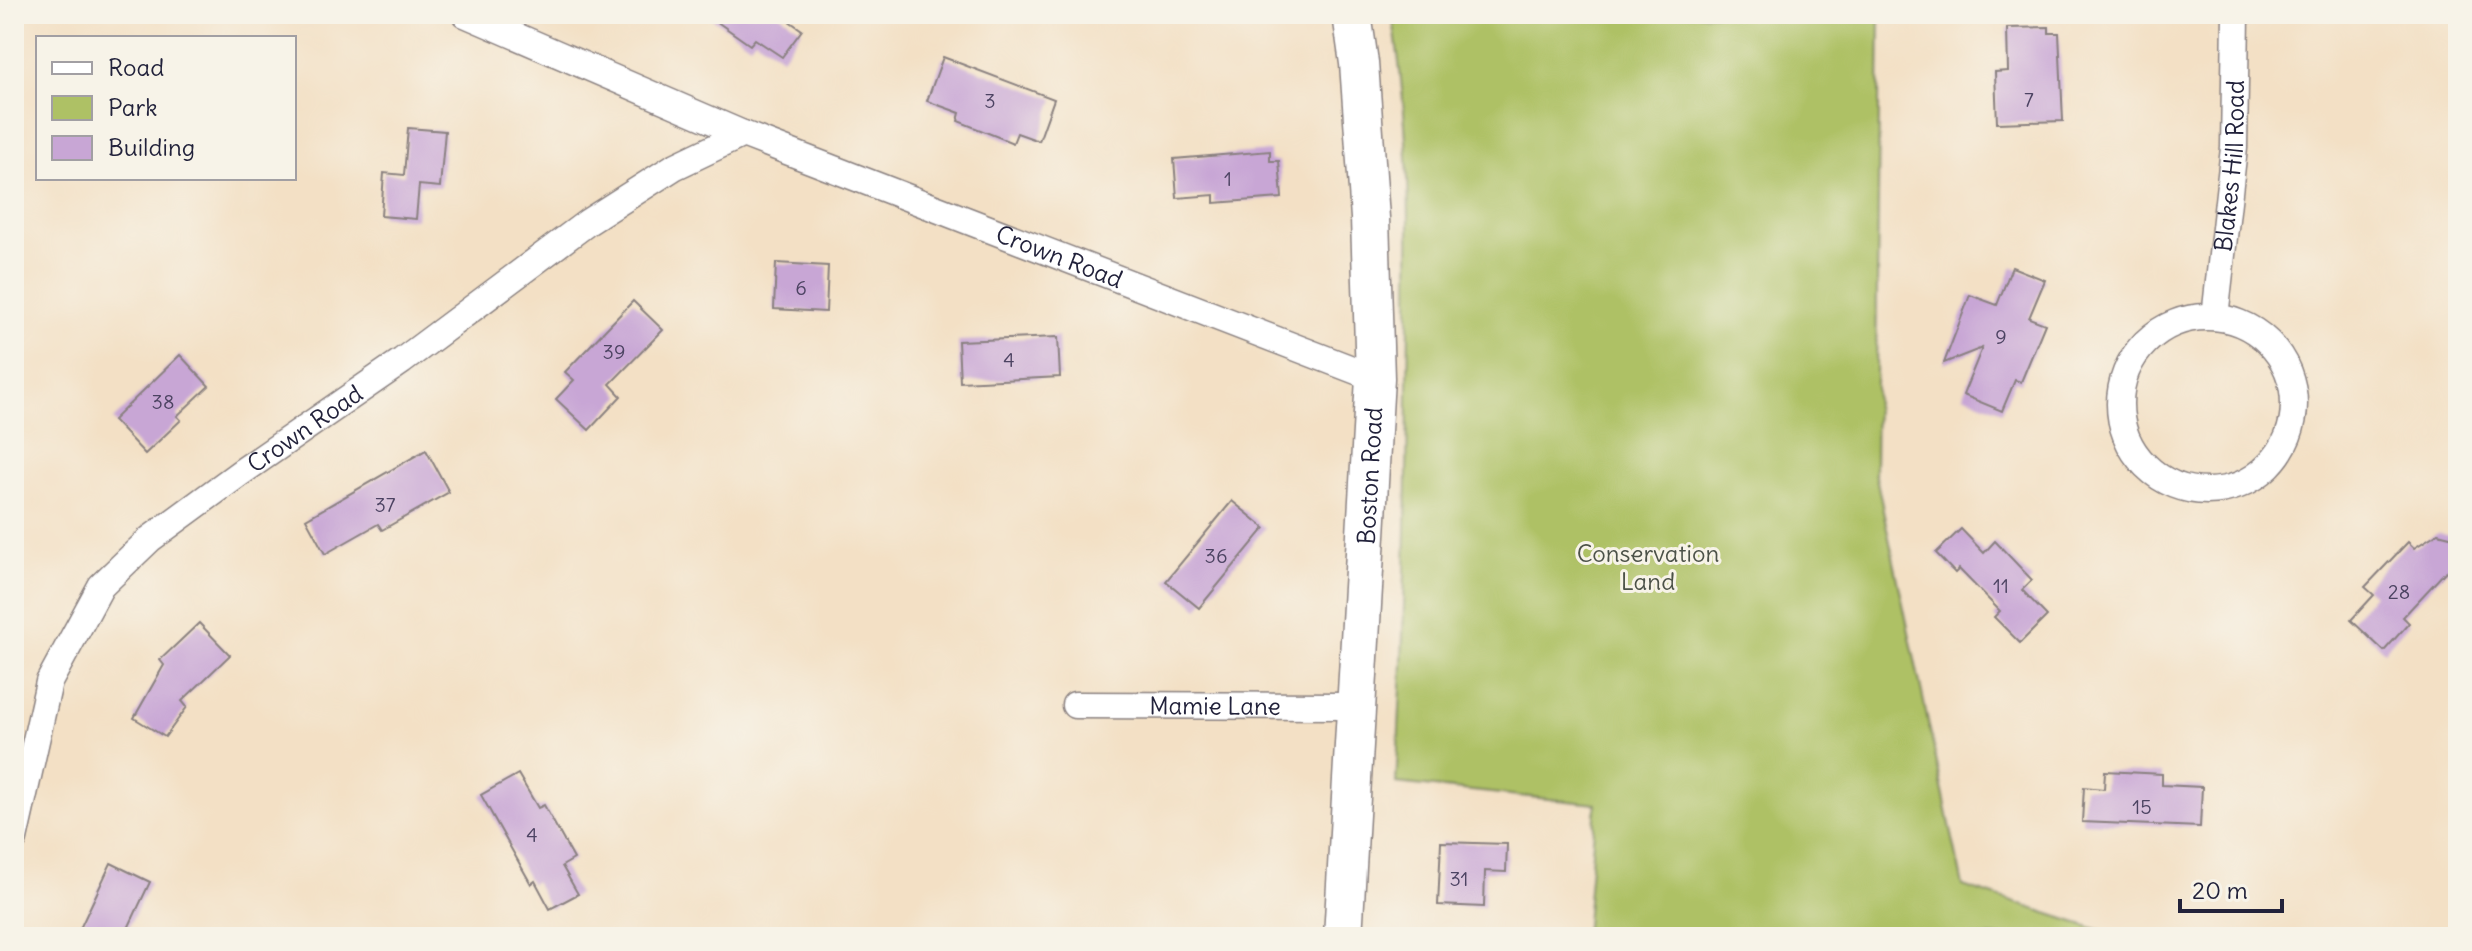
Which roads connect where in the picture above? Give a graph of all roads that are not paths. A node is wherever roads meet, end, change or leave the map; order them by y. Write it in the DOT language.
graph roads {
  1 [pos="465,14"];
  2 [pos="1352,14"];
  3 [pos="2236,14"];
  4 [pos="743,134"];
  5 [pos="2215,317"];
  6 [pos="1375,378"];
  7 [pos="1075,705"];
  8 [pos="1357,706"];
  9 [pos="14,839"];
  10 [pos="1343,937"];
  1 -- 4 [label="street, Crown Road"];
  2 -- 6 [label="main road, Boston Road"];
  3 -- 5 [label="street, Blakes Hill Road"];
  4 -- 6 [label="street, Crown Road"];
  4 -- 9 [label="street, Crown Road"];
  5 -- 5 [label="street"];
  6 -- 8 [label="main road, Boston Road"];
  7 -- 8 [label="street, Mamie Lane"];
  8 -- 10 [label="main road, Boston Road"];
}
